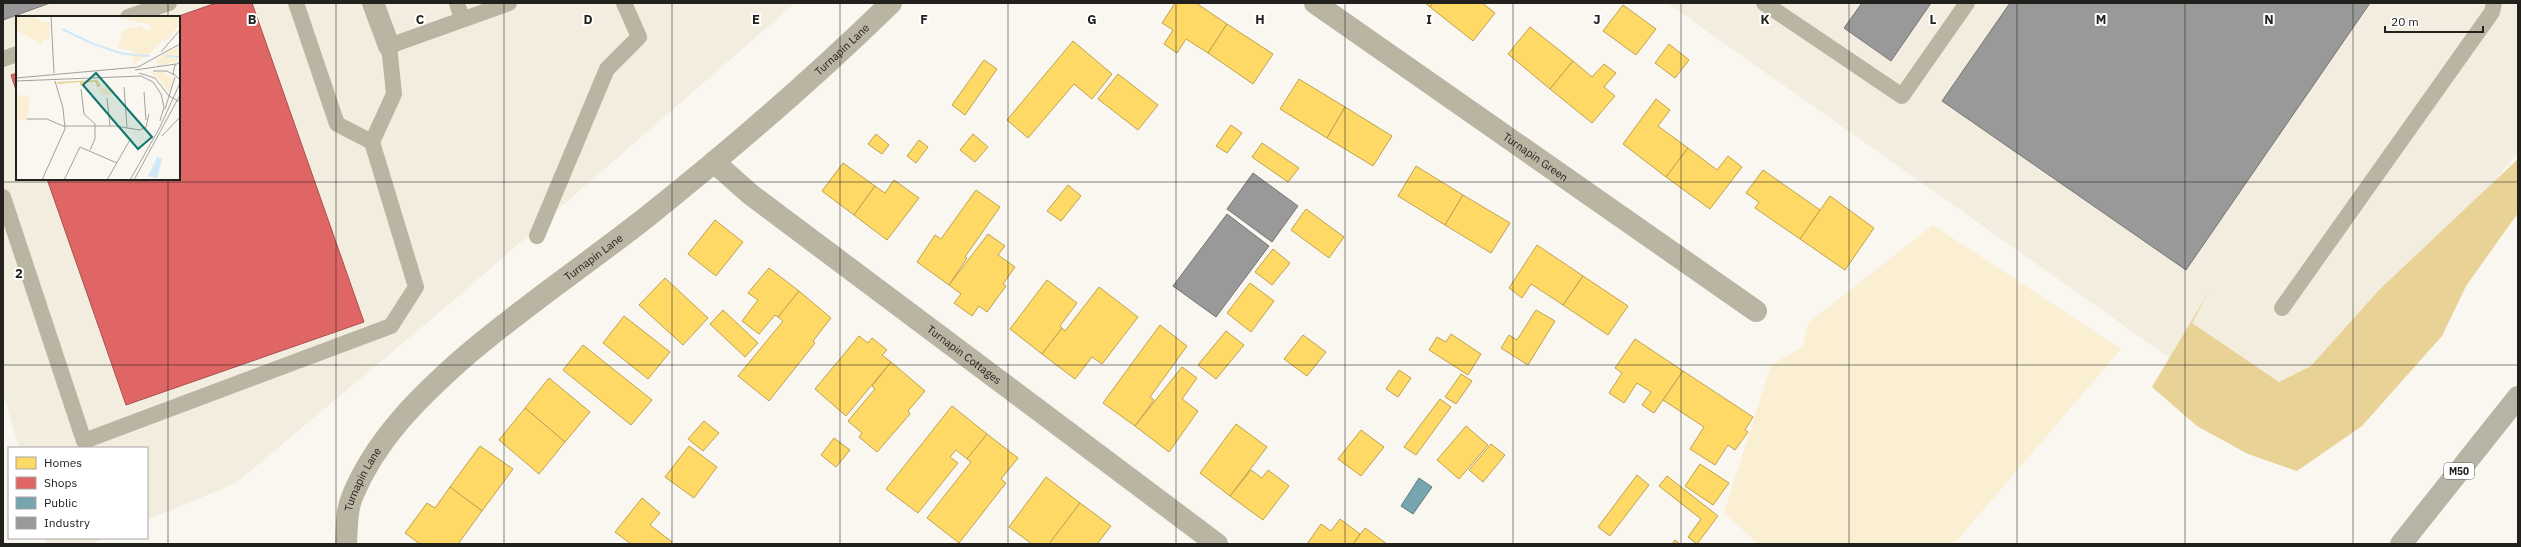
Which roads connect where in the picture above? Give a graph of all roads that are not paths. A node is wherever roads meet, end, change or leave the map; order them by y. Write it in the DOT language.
graph roads {
  1 [pos="169,3"];
  2 [pos="296,3"];
  3 [pos="373,3"];
  4 [pos="457,3"];
  5 [pos="509,3"];
  6 [pos="624,3"];
  7 [pos="891,3"];
  8 [pos="1315,3"];
  9 [pos="1764,3"];
  10 [pos="1968,3"];
  11 [pos="2494,3"];
  12 [pos="131,16"];
  13 [pos="462,20"];
  14 [pos="389,46"];
  15 [pos="16,54"];
  16 [pos="3,59"];
  17 [pos="372,142"];
  18 [pos="714,162"];
  19 [pos="3,197"];
  20 [pos="537,236"];
  21 [pos="2282,308"];
  22 [pos="1756,311"];
  23 [pos="2518,397"];
  24 [pos="2518,405"];
  25 [pos="346,544"];
  26 [pos="1218,544"];
  27 [pos="2401,544"];
  28 [pos="2414,544"];
  1 -- 12 [label="lane"];
  2 -- 17 [label="lane"];
  3 -- 14 [label="street"];
  4 -- 13 [label="lane"];
  5 -- 13 [label="lane"];
  6 -- 20 [label="lane"];
  7 -- 18 [label="street, Turnapin Lane"];
  8 -- 22 [label="street, Turnapin Green"];
  9 -- 10 [label="lane"];
  11 -- 21 [label="lane"];
  13 -- 14 [label="lane"];
  14 -- 17 [label="lane"];
  15 -- 16 [label="lane"];
  17 -- 19 [label="lane"];
  18 -- 25 [label="street, Turnapin Lane"];
  18 -- 26 [label="street, Turnapin Cottages"];
  23 -- 27 [label="highway, M50"];
  24 -- 28 [label="highway, M50"];
}
